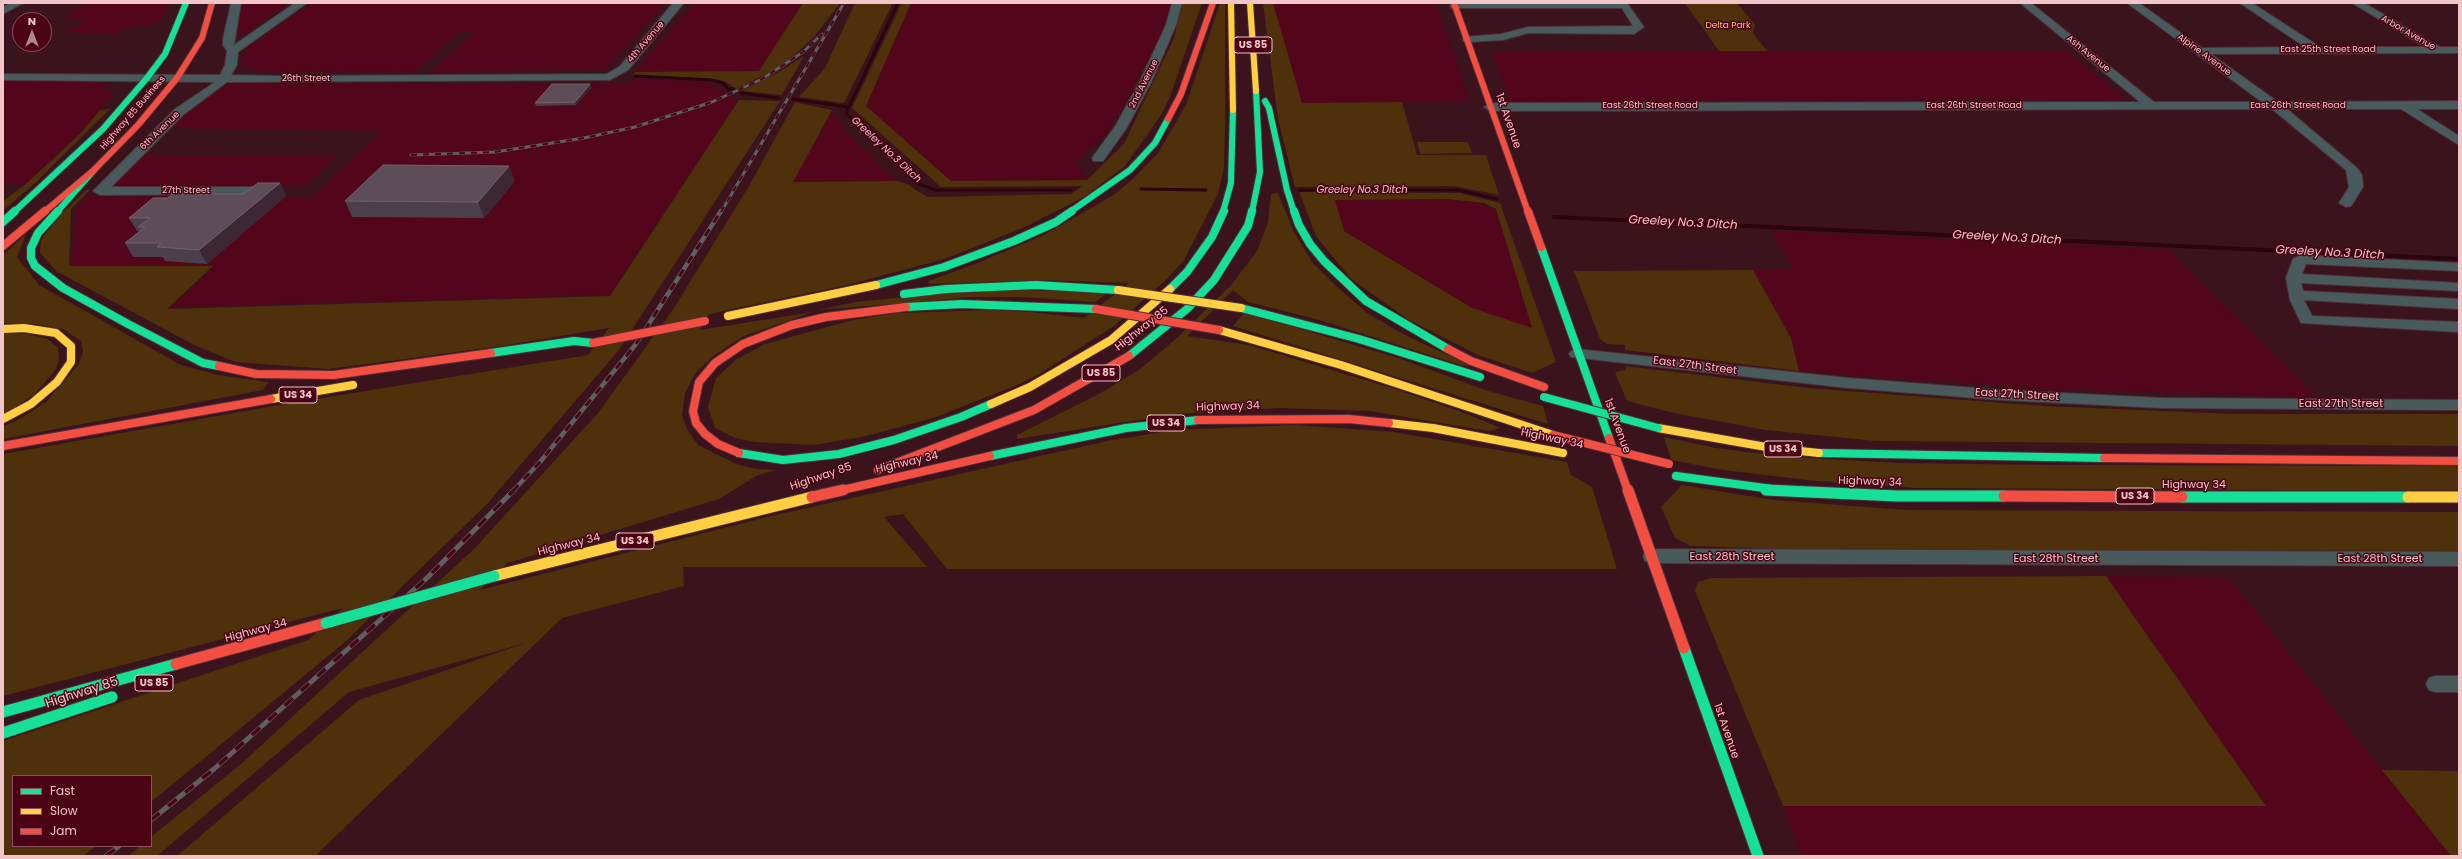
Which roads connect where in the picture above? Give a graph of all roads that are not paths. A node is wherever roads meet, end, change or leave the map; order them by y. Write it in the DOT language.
graph roads {
  1 [pos="18,3"];
  2 [pos="186,3"];
  3 [pos="212,3"];
  4 [pos="236,3"];
  5 [pos="302,3"];
  6 [pos="679,3"];
  7 [pos="1177,3"];
  8 [pos="1213,3"];
  9 [pos="1231,3"];
  10 [pos="1250,3"];
  11 [pos="2025,3"];
  12 [pos="2132,3"];
  13 [pos="2245,3"];
  14 [pos="2357,3"];
  15 [pos="1492,4"];
  16 [pos="1455,5"];
  17 [pos="3,11"];
  18 [pos="1467,39"];
  19 [pos="2317,50"];
  20 [pos="2438,50"];
  21 [pos="2459,50"];
  22 [pos="233,51"];
  23 [pos="2197,51"];
  24 [pos="3,77"];
  25 [pos="610,77"];
  26 [pos="147,78"];
  27 [pos="177,78"];
  28 [pos="225,78"];
  29 [pos="1256,86"];
  30 [pos="2152,106"];
  31 [pos="2276,106"];
  32 [pos="2405,106"];
  33 [pos="2459,106"];
  34 [pos="1490,107"];
  35 [pos="2459,141"];
  36 [pos="1098,158"];
  37 [pos="94,170"];
  38 [pos="272,190"];
  39 [pos="100,191"];
  40 [pos="2346,203"];
  41 [pos="3,222"];
  42 [pos="3,246"];
  43 [pos="2459,267"];
  44 [pos="2293,278"];
  45 [pos="2459,287"];
  46 [pos="896,295"];
  47 [pos="2296,295"];
  48 [pos="845,302"];
  49 [pos="2459,304"];
  50 [pos="717,319"];
  51 [pos="2459,327"];
  52 [pos="3,329"];
  53 [pos="593,343"];
  54 [pos="1577,354"];
  55 [pos="443,370"];
  56 [pos="1492,381"];
  57 [pos="365,383"];
  58 [pos="1529,392"];
  59 [pos="2459,405"];
  60 [pos="3,419"];
  61 [pos="3,446"];
  62 [pos="1567,454"];
  63 [pos="1910,456"];
  64 [pos="2459,461"];
  65 [pos="1608,462"];
  66 [pos="1631,467"];
  67 [pos="1673,475"];
  68 [pos="1812,491"];
  69 [pos="2459,497"];
  70 [pos="775,505"];
  71 [pos="1652,556"];
  72 [pos="2459,559"];
  73 [pos="304,630"];
  74 [pos="213,664"];
  75 [pos="2436,684"];
  76 [pos="2459,684"];
  77 [pos="125,692"];
  78 [pos="3,712"];
  79 [pos="3,733"];
  80 [pos="1758,856"];
  1 -- 17 [label="street"];
  2 -- 26 [label="main road, Highway 85 Business"];
  3 -- 27 [label="main road, Highway 85 Business"];
  4 -- 22 [label="street"];
  5 -- 22 [label="street"];
  6 -- 25 [label="street, 4th Avenue"];
  7 -- 36 [label="street, 2nd Avenue"];
  8 -- 50 [label="main road"];
  9 -- 68 [label="main road, bridge"];
  10 -- 29 [label="main road, US 85"];
  11 -- 30 [label="street, Ash Avenue"];
  12 -- 23 [label="street, Alpine Avenue"];
  13 -- 19 [label="street"];
  14 -- 20 [label="street, Arbor Avenue"];
  15 -- 16 [label="street"];
  15 -- 18 [label="street"];
  16 -- 18 [label="main road, 1st Avenue"];
  18 -- 34 [label="main road, 1st Avenue"];
  19 -- 20 [label="street, East 25th Street Road"];
  19 -- 23 [label="street, East 25th Street Road"];
  20 -- 21 [label="street, East 25th Street Road"];
  22 -- 28 [label="street"];
  23 -- 31 [label="street, Alpine Avenue"];
  24 -- 26 [label="street, 26th Street"];
  25 -- 28 [label="street, 26th Street"];
  26 -- 27 [label="street, 26th Street"];
  26 -- 41 [label="main road, Highway 85 Business"];
  27 -- 28 [label="street, 26th Street"];
  27 -- 37 [label="main road, Highway 85 Business"];
  28 -- 39 [label="street, 6th Avenue"];
  29 -- 63 [label="main road"];
  29 -- 70 [label="main road, Highway 85 / US 85"];
  30 -- 31 [label="street, East 26th Street Road"];
  30 -- 34 [label="street, East 26th Street Road"];
  31 -- 32 [label="street, East 26th Street Road"];
  31 -- 40 [label="street, Alpine Avenue"];
  32 -- 33 [label="street, East 26th Street Road"];
  32 -- 35 [label="street"];
  34 -- 54 [label="main road, 1st Avenue"];
  37 -- 42 [label="main road, Highway 85 Business"];
  37 -- 53 [label="main road"];
  38 -- 39 [label="street, 27th Street"];
  43 -- 44 [label="street"];
  44 -- 45 [label="street"];
  44 -- 47 [label="street"];
  46 -- 56 [label="main road, bridge"];
  47 -- 49 [label="street"];
  47 -- 51 [label="street"];
  48 -- 50 [label="main road"];
  50 -- 53 [label="main road, bridge"];
  52 -- 60 [label="main road"];
  53 -- 55 [label="main road"];
  54 -- 59 [label="street, East 27th Street"];
  54 -- 71 [label="main road, 1st Avenue"];
  57 -- 61 [label="main road, US 34"];
  58 -- 63 [label="main road, US 34, bridge"];
  62 -- 70 [label="main road, Highway 34 / US 34"];
  63 -- 64 [label="main road, US 34"];
  65 -- 66 [label="main road"];
  67 -- 68 [label="main road, Highway 34 / US 34"];
  68 -- 69 [label="main road, Highway 34 / US 34"];
  70 -- 73 [label="main road, Highway 34 / US 34, bridge"];
  71 -- 72 [label="street, East 28th Street"];
  71 -- 80 [label="main road, 1st Avenue"];
  73 -- 74 [label="main road"];
  73 -- 78 [label="main road, Highway 34 / US 34"];
  75 -- 76 [label="street"];
  77 -- 79 [label="main road, Highway 85 / US 85"];
}
